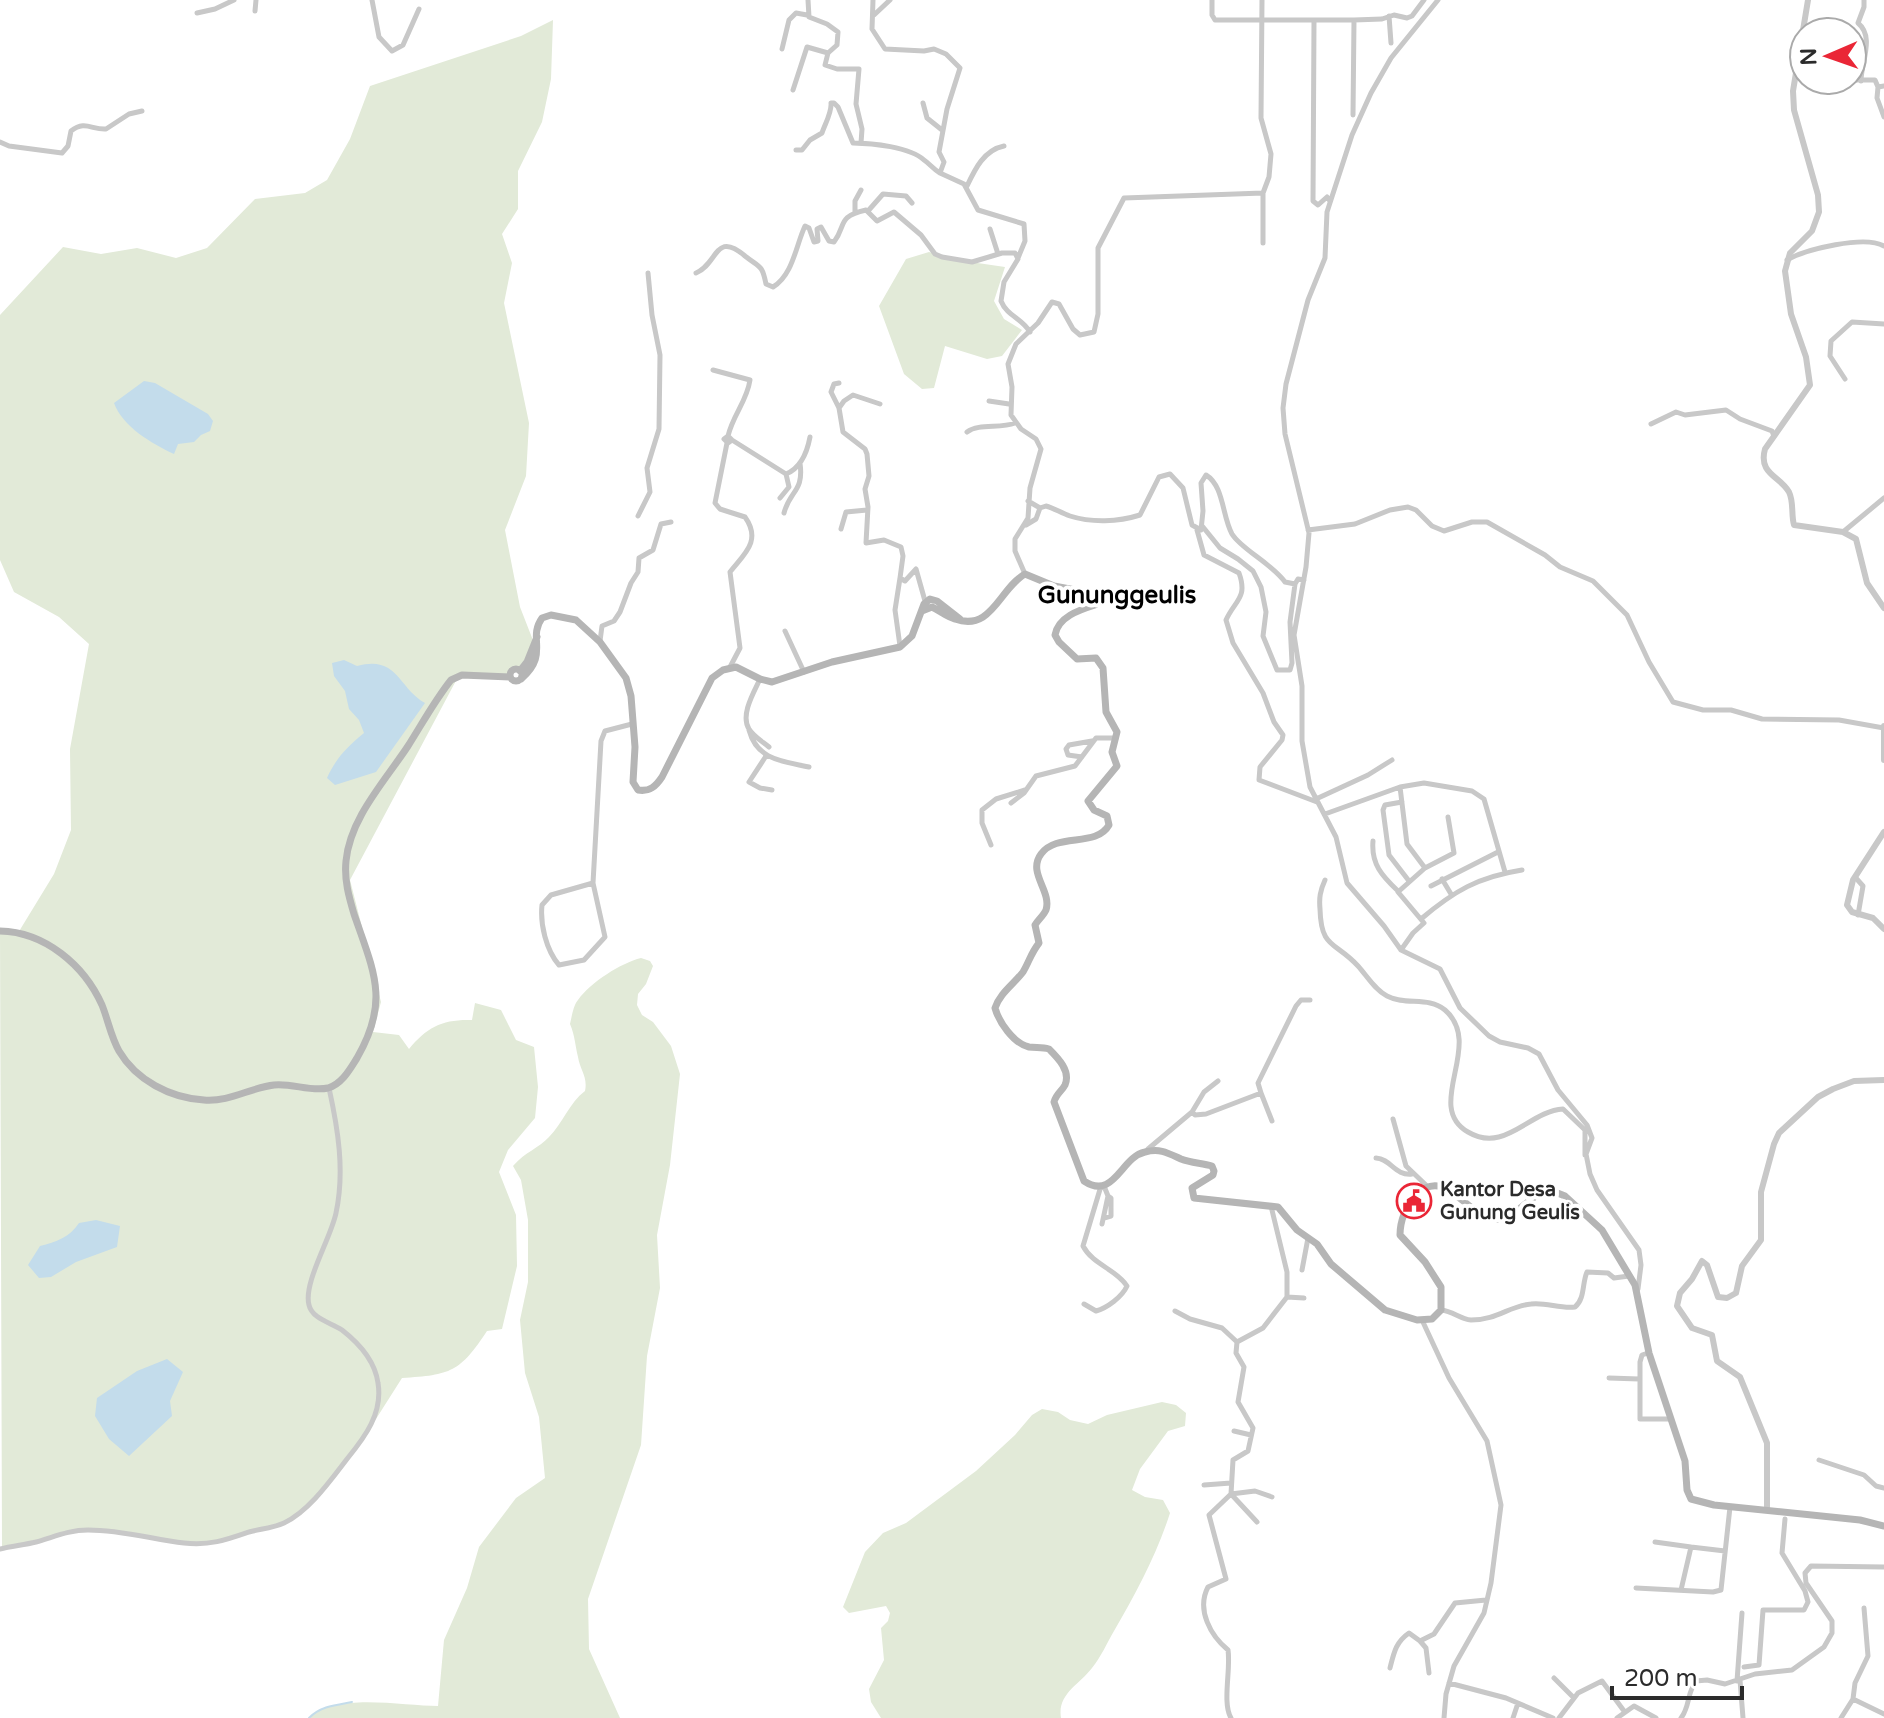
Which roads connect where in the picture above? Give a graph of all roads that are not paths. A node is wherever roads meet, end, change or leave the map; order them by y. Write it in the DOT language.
graph roads {
  1 [pos="234,0"];
  2 [pos="256,0"];
  3 [pos="372,0"];
  4 [pos="808,0"];
  5 [pos="873,0"];
  6 [pos="890,0"];
  7 [pos="1212,0"];
  8 [pos="1262,0"];
  9 [pos="1424,0"];
  10 [pos="1438,0"];
  11 [pos="419,9"];
  12 [pos="255,11"];
  13 [pos="197,13"];
  14 [pos="808,15"];
  15 [pos="873,15"];
  16 [pos="1389,16"];
  17 [pos="1407,18"];
  18 [pos="1262,20"];
  19 [pos="1314,20"];
  20 [pos="1354,20"];
  21 [pos="1412,30"];
  22 [pos="1391,43"];
  23 [pos="782,49"];
  24 [pos="828,53"];
  25 [pos="1881,86"];
  26 [pos="793,90"];
  27 [pos="1794,96"];
  28 [pos="923,103"];
  29 [pos="142,111"];
  30 [pos="1353,115"];
  31 [pos="1884,117"];
  32 [pos="943,130"];
  33 [pos="0,142"];
  34 [pos="861,143"];
  35 [pos="1004,146"];
  36 [pos="796,150"];
  37 [pos="940,173"];
  38 [pos="967,187"];
  39 [pos="861,190"];
  40 [pos="1263,193"];
  41 [pos="1330,201"];
  42 [pos="912,203"];
  43 [pos="868,211"];
  44 [pos="855,213"];
  45 [pos="990,229"];
  46 [pos="1263,243"];
  47 [pos="1884,246"];
  48 [pos="998,254"];
  49 [pos="1018,259"];
  50 [pos="1787,260"];
  51 [pos="648,273"];
  52 [pos="696,273"];
  53 [pos="1884,324"];
  54 [pos="1030,332"];
  55 [pos="713,370"];
  56 [pos="1845,379"];
  57 [pos="839,383"];
  58 [pos="989,401"];
  59 [pos="880,404"];
  60 [pos="1009,404"];
  61 [pos="839,408"];
  62 [pos="1015,423"];
  63 [pos="1651,424"];
  64 [pos="967,432"];
  65 [pos="1774,436"];
  66 [pos="810,437"];
  67 [pos="729,440"];
  68 [pos="800,463"];
  69 [pos="786,474"];
  70 [pos="780,498"];
  71 [pos="1884,498"];
  72 [pos="1028,501"];
  73 [pos="1040,508"];
  74 [pos="867,510"];
  75 [pos="784,513"];
  76 [pos="638,516"];
  77 [pos="671,522"];
  78 [pos="1025,525"];
  79 [pos="1200,528"];
  80 [pos="841,529"];
  81 [pos="1308,530"];
  82 [pos="1843,532"];
  83 [pos="1025,574"];
  84 [pos="900,578"];
  85 [pos="1304,580"];
  86 [pos="1295,584"];
  87 [pos="925,601"];
  88 [pos="1884,608"];
  89 [pos="922,611"];
  90 [pos="962,621"];
  91 [pos="785,631"];
  92 [pos="600,642"];
  93 [pos="900,647"];
  94 [pos="729,668"];
  95 [pos="804,672"];
  96 [pos="760,679"];
  97 [pos="632,724"];
  98 [pos="1884,728"];
  99 [pos="749,729"];
  100 [pos="1116,738"];
  101 [pos="1093,741"];
  102 [pos="769,747"];
  103 [pos="766,756"];
  104 [pos="1082,757"];
  105 [pos="1392,760"];
  106 [pos="1884,760"];
  107 [pos="809,767"];
  108 [pos="1400,787"];
  109 [pos="1026,789"];
  110 [pos="772,790"];
  111 [pos="1317,801"];
  112 [pos="1402,802"];
  113 [pos="1011,803"];
  114 [pos="1325,814"];
  115 [pos="1448,817"];
  116 [pos="1884,832"];
  117 [pos="1373,841"];
  118 [pos="991,845"];
  119 [pos="1498,852"];
  120 [pos="1425,868"];
  121 [pos="1522,870"];
  122 [pos="1505,872"];
  123 [pos="1855,877"];
  124 [pos="1442,879"];
  125 [pos="1325,880"];
  126 [pos="1409,881"];
  127 [pos="593,883"];
  128 [pos="1431,886"];
  129 [pos="1398,891"];
  130 [pos="1451,894"];
  131 [pos="1858,915"];
  132 [pos="1421,919"];
  133 [pos="1884,929"];
  134 [pos="0,931"];
  135 [pos="1401,950"];
  136 [pos="1310,1000"];
  137 [pos="1884,1080"];
  138 [pos="1218,1081"];
  139 [pos="329,1088"];
  140 [pos="1261,1093"];
  141 [pos="1192,1112"];
  142 [pos="1393,1119"];
  143 [pos="1272,1121"];
  144 [pos="1146,1152"];
  145 [pos="1376,1158"];
  146 [pos="1586,1159"];
  147 [pos="1413,1174"];
  148 [pos="1102,1186"];
  149 [pos="1428,1187"];
  150 [pos="1108,1196"];
  151 [pos="1106,1205"];
  152 [pos="1271,1206"];
  153 [pos="1113,1210"];
  154 [pos="1309,1237"];
  155 [pos="1302,1270"];
  156 [pos="1629,1276"];
  157 [pos="1638,1291"];
  158 [pos="1287,1297"];
  159 [pos="1304,1298"];
  160 [pos="1084,1304"];
  161 [pos="1441,1310"];
  162 [pos="1175,1311"];
  163 [pos="1422,1320"];
  164 [pos="1237,1342"];
  165 [pos="1649,1353"];
  166 [pos="1609,1378"];
  167 [pos="1639,1379"];
  168 [pos="1671,1419"];
  169 [pos="1234,1431"];
  170 [pos="1252,1435"];
  171 [pos="1819,1460"];
  172 [pos="1231,1483"];
  173 [pos="1204,1485"];
  174 [pos="1884,1488"];
  175 [pos="1231,1494"];
  176 [pos="1272,1497"];
  177 [pos="1730,1507"];
  178 [pos="1767,1510"];
  179 [pos="1785,1519"];
  180 [pos="1257,1522"];
  181 [pos="1884,1526"];
  182 [pos="1655,1542"];
  183 [pos="1691,1547"];
  184 [pos="0,1549"];
  185 [pos="1725,1551"];
  186 [pos="1884,1567"];
  187 [pos="1802,1579"];
  188 [pos="1636,1588"];
  189 [pos="1681,1590"];
  190 [pos="1486,1600"];
  191 [pos="1864,1608"];
  192 [pos="1742,1613"];
  193 [pos="1420,1641"];
  194 [pos="1744,1667"];
  195 [pos="1390,1668"];
  196 [pos="1429,1673"];
  197 [pos="1554,1678"];
  198 [pos="1738,1681"];
  199 [pos="1448,1682"];
  200 [pos="1573,1697"];
  201 [pos="1853,1699"];
  202 [pos="1518,1703"];
  203 [pos="1624,1711"];
  204 [pos="1884,1714"];
  205 [pos="1533,1715"];
  206 [pos="1231,1718"];
  207 [pos="1444,1718"];
  208 [pos="1513,1718"];
  209 [pos="1556,1718"];
  210 [pos="1617,1718"];
  211 [pos="1656,1718"];
  212 [pos="1681,1718"];
  213 [pos="1743,1718"];
  214 [pos="1841,1718"];
  1 -- 13 [label="street"];
  2 -- 12 [label="street"];
  3 -- 11 [label="street"];
  4 -- 14 [label="street"];
  5 -- 15 [label="street"];
  6 -- 15 [label="street"];
  7 -- 18 [label="street"];
  8 -- 18 [label="street"];
  9 -- 17 [label="street"];
  10 -- 21 [label="street"];
  14 -- 23 [label="street"];
  14 -- 24 [label="street"];
  15 -- 32 [label="street"];
  16 -- 17 [label="street"];
  16 -- 20 [label="street"];
  16 -- 22 [label="street"];
  17 -- 21 [label="street"];
  18 -- 19 [label="street"];
  18 -- 40 [label="street"];
  19 -- 20 [label="street"];
  19 -- 41 [label="street"];
  20 -- 30 [label="street"];
  21 -- 41 [label="street"];
  24 -- 26 [label="street"];
  24 -- 34 [label="street"];
  25 -- 31 [label="street"];
  27 -- 50 [label="street"];
  28 -- 32 [label="street"];
  29 -- 33 [label="street"];
  32 -- 37 [label="street"];
  34 -- 36 [label="street"];
  34 -- 37 [label="street"];
  35 -- 38 [label="street"];
  37 -- 38 [label="street"];
  38 -- 49 [label="street"];
  39 -- 44 [label="street"];
  40 -- 46 [label="street"];
  40 -- 54 [label="street"];
  41 -- 81 [label="street"];
  42 -- 43 [label="street"];
  43 -- 44 [label="street"];
  43 -- 48 [label="street"];
  44 -- 52 [label="street"];
  45 -- 48 [label="street"];
  47 -- 50 [label="street"];
  48 -- 49 [label="street"];
  49 -- 54 [label="street"];
  50 -- 65 [label="street"];
  51 -- 76 [label="street"];
  53 -- 56 [label="street"];
  54 -- 60 [label="street"];
  55 -- 67 [label="street"];
  57 -- 61 [label="street"];
  58 -- 60 [label="street"];
  59 -- 61 [label="street"];
  60 -- 62 [label="street"];
  61 -- 74 [label="street"];
  62 -- 64 [label="street"];
  62 -- 72 [label="street"];
  63 -- 65 [label="street"];
  65 -- 82 [label="street"];
  66 -- 68 [label="street"];
  67 -- 69 [label="street"];
  67 -- 94 [label="street"];
  68 -- 69 [label="street"];
  68 -- 75 [label="street"];
  69 -- 70 [label="street"];
  71 -- 82 [label="street"];
  72 -- 73 [label="street"];
  72 -- 78 [label="street"];
  73 -- 78 [label="street"];
  73 -- 79 [label="street"];
  74 -- 80 [label="street"];
  74 -- 84 [label="street"];
  77 -- 92 [label="street"];
  78 -- 83 [label="street"];
  79 -- 86 [label="street"];
  79 -- 86 [label="street"];
  79 -- 111 [label="street"];
  81 -- 85 [label="street"];
  81 -- 98 [label="street"];
  82 -- 88 [label="street"];
  83 -- 90 [label="main road"];
  83 -- 100 [label="main road"];
  84 -- 87 [label="street"];
  84 -- 93 [label="street"];
  85 -- 86 [label="street"];
  85 -- 111 [label="street"];
  87 -- 89 [label="main road"];
  87 -- 90 [label="main road"];
  89 -- 90 [label="main road"];
  89 -- 93 [label="main road"];
  91 -- 95 [label="street"];
  92 -- 97 [label="main road"];
  92 -- 139 [label="main road"];
  93 -- 95 [label="main road"];
  94 -- 96 [label="main road"];
  94 -- 97 [label="main road"];
  95 -- 96 [label="main road"];
  96 -- 99 [label="street"];
  97 -- 127 [label="street"];
  98 -- 106 [label="street"];
  99 -- 102 [label="street"];
  99 -- 103 [label="street"];
  100 -- 101 [label="street"];
  100 -- 148 [label="main road"];
  101 -- 104 [label="street"];
  101 -- 104 [label="street"];
  103 -- 107 [label="street"];
  103 -- 110 [label="street"];
  104 -- 109 [label="street"];
  105 -- 111 [label="street"];
  108 -- 112 [label="street"];
  108 -- 114 [label="street"];
  108 -- 119 [label="street"];
  109 -- 113 [label="street"];
  109 -- 118 [label="street"];
  111 -- 114 [label="street"];
  112 -- 120 [label="street"];
  112 -- 126 [label="street"];
  114 -- 135 [label="street"];
  115 -- 120 [label="street"];
  116 -- 123 [label="street"];
  117 -- 129 [label="street"];
  119 -- 122 [label="street"];
  119 -- 124 [label="street"];
  120 -- 126 [label="street"];
  121 -- 122 [label="street"];
  122 -- 130 [label="street"];
  123 -- 131 [label="street"];
  123 -- 131 [label="street"];
  124 -- 128 [label="street"];
  124 -- 130 [label="street"];
  125 -- 146 [label="street"];
  126 -- 129 [label="street"];
  127 -- 127 [label="street"];
  129 -- 132 [label="street"];
  130 -- 132 [label="street"];
  131 -- 133 [label="street"];
  132 -- 135 [label="street"];
  134 -- 139 [label="main road"];
  135 -- 146 [label="street"];
  136 -- 140 [label="street"];
  137 -- 178 [label="street"];
  138 -- 141 [label="street"];
  139 -- 184 [label="street"];
  140 -- 141 [label="street"];
  140 -- 143 [label="street"];
  141 -- 144 [label="street"];
  142 -- 147 [label="street"];
  144 -- 148 [label="main road"];
  144 -- 152 [label="main road"];
  145 -- 147 [label="street"];
  146 -- 157 [label="street"];
  147 -- 149 [label="street"];
  148 -- 150 [label="street"];
  148 -- 160 [label="street"];
  149 -- 156 [label="main road"];
  149 -- 161 [label="main road"];
  150 -- 151 [label="street"];
  150 -- 153 [label="street"];
  151 -- 153 [label="street"];
  151 -- 153 [label="street"];
  152 -- 154 [label="main road"];
  152 -- 158 [label="street"];
  154 -- 155 [label="street"];
  154 -- 163 [label="main road"];
  156 -- 157 [label="main road"];
  156 -- 161 [label="street"];
  157 -- 165 [label="main road"];
  158 -- 159 [label="street"];
  158 -- 164 [label="street"];
  161 -- 163 [label="main road"];
  162 -- 164 [label="street"];
  163 -- 190 [label="street"];
  164 -- 170 [label="street"];
  165 -- 167 [label="street"];
  165 -- 168 [label="main road"];
  166 -- 167 [label="street"];
  167 -- 168 [label="street"];
  168 -- 177 [label="main road"];
  169 -- 170 [label="street"];
  170 -- 172 [label="street"];
  171 -- 174 [label="street"];
  172 -- 173 [label="street"];
  172 -- 175 [label="street"];
  175 -- 176 [label="street"];
  175 -- 180 [label="street"];
  175 -- 206 [label="street"];
  177 -- 178 [label="main road"];
  177 -- 185 [label="street"];
  178 -- 181 [label="main road"];
  179 -- 187 [label="street"];
  182 -- 183 [label="street"];
  183 -- 185 [label="street"];
  183 -- 189 [label="street"];
  185 -- 189 [label="street"];
  186 -- 187 [label="street"];
  187 -- 194 [label="street"];
  187 -- 198 [label="street"];
  188 -- 189 [label="street"];
  190 -- 193 [label="street"];
  190 -- 199 [label="street"];
  191 -- 201 [label="street"];
  192 -- 198 [label="street"];
  193 -- 195 [label="street"];
  193 -- 196 [label="street"];
  197 -- 200 [label="street"];
  198 -- 212 [label="street"];
  198 -- 213 [label="street"];
  199 -- 202 [label="street"];
  199 -- 207 [label="street"];
  200 -- 203 [label="street"];
  200 -- 209 [label="street"];
  201 -- 204 [label="street"];
  201 -- 214 [label="street"];
  202 -- 205 [label="street"];
  202 -- 208 [label="street"];
  203 -- 210 [label="street"];
  203 -- 211 [label="street"];
  205 -- 209 [label="street"];
}
